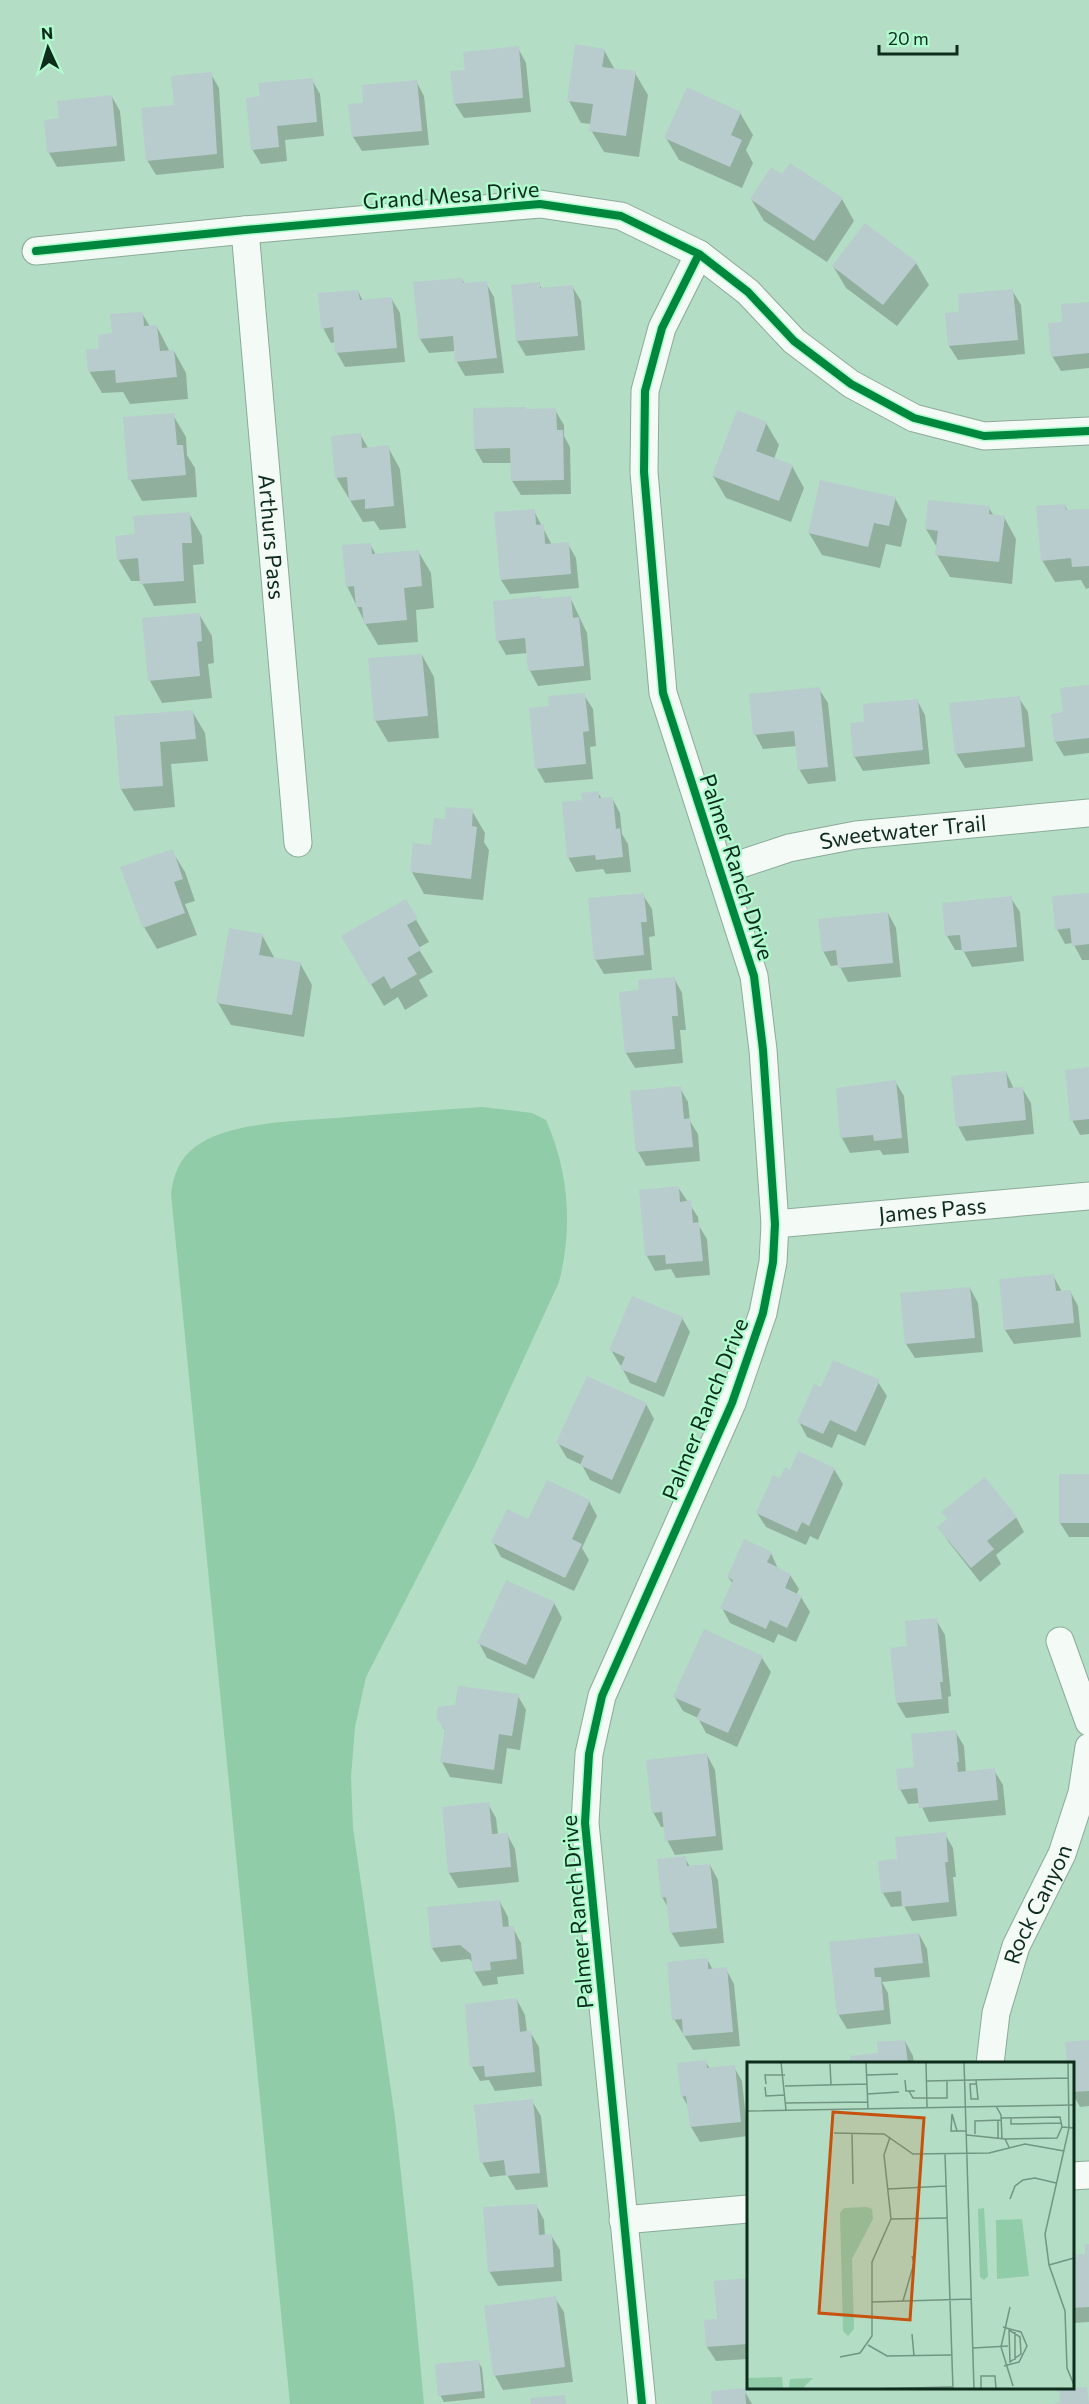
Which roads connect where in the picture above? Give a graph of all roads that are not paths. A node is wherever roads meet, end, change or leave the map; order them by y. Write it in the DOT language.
graph roads {
  1 [pos="244,230"];
  2 [pos="36,251"];
  3 [pos="699,254"];
  4 [pos="1089,431"];
  5 [pos="1089,813"];
  6 [pos="298,843"];
  7 [pos="720,871"];
  8 [pos="1089,1196"];
  9 [pos="775,1224"];
  10 [pos="1060,1641"];
  11 [pos="1089,1722"];
  12 [pos="1089,1747"];
  13 [pos="990,2062"];
  14 [pos="1089,2175"];
  15 [pos="1074,2176"];
  16 [pos="747,2209"];
  17 [pos="623,2220"];
  18 [pos="642,2404"];
  1 -- 2 [label="street, Grand Mesa Drive"];
  1 -- 3 [label="street, Grand Mesa Drive"];
  1 -- 6 [label="street, Arthurs Pass"];
  3 -- 4 [label="street, Grand Mesa Drive"];
  3 -- 7 [label="street, Palmer Ranch Drive"];
  5 -- 7 [label="street, Sweetwater Trail"];
  7 -- 9 [label="street, Palmer Ranch Drive"];
  8 -- 9 [label="street, James Pass"];
  9 -- 17 [label="street, Palmer Ranch Drive"];
  10 -- 11 [label="street"];
  12 -- 13 [label="street, Rock Canyon"];
  14 -- 15 [label="street"];
  16 -- 17 [label="street"];
  17 -- 18 [label="street, Palmer Ranch Drive"];
}
